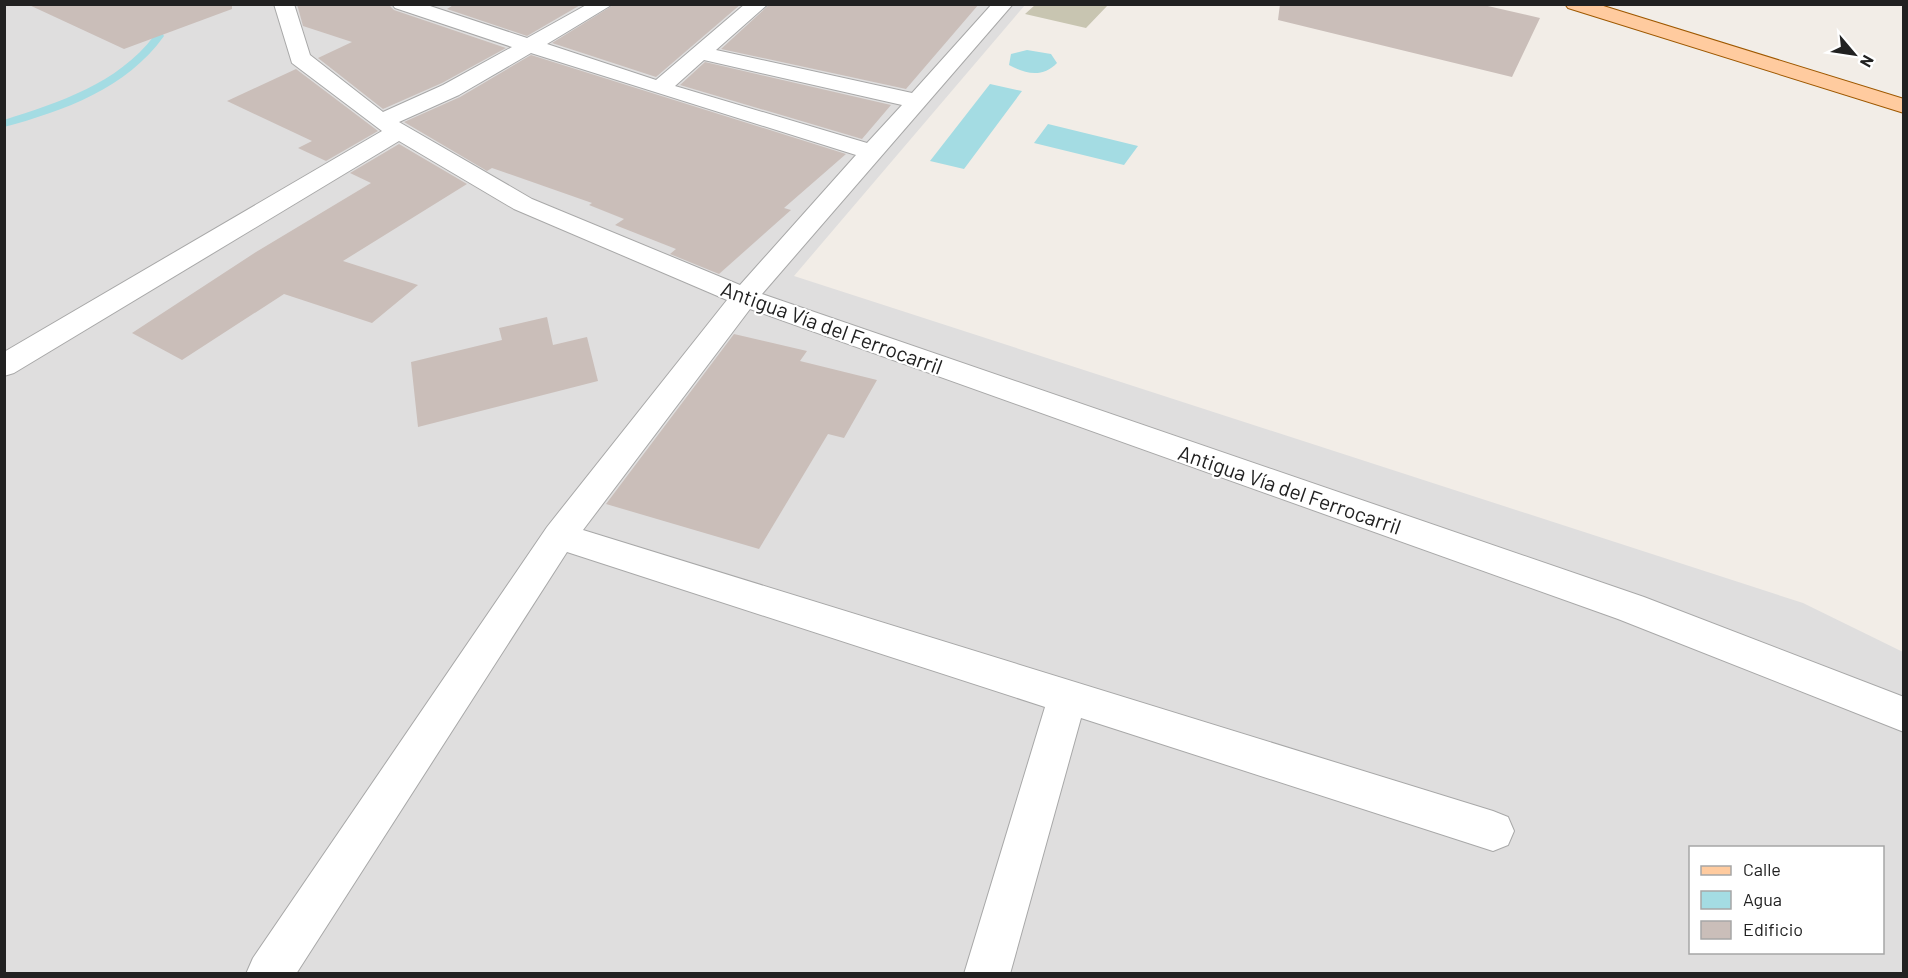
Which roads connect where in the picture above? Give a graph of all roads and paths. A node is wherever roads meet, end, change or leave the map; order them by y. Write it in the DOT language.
graph roads {
  1 [pos="284,4"];
  2 [pos="402,4"];
  3 [pos="603,4"];
  4 [pos="758,4"];
  5 [pos="1003,4"];
  6 [pos="1575,4"];
  7 [pos="439,8"];
  8 [pos="531,46"];
  9 [pos="700,53"];
  10 [pos="659,88"];
  11 [pos="916,101"];
  12 [pos="1904,106"];
  13 [pos="390,126"];
  14 [pos="873,153"];
  15 [pos="744,297"];
  16 [pos="4,366"];
  17 [pos="559,536"];
  18 [pos="1067,697"];
  19 [pos="1904,715"];
  20 [pos="1493,831"];
  21 [pos="269,974"];
  22 [pos="987,974"];
  1 -- 13 [label="street, Antigua Vía del Ferrocarril"];
  2 -- 7 [label="street"];
  3 -- 8 [label="street"];
  4 -- 9 [label="street"];
  5 -- 11 [label="street"];
  6 -- 12 [label="main road"];
  7 -- 8 [label="street"];
  8 -- 10 [label="street"];
  8 -- 13 [label="street"];
  9 -- 10 [label="street"];
  9 -- 11 [label="street"];
  10 -- 14 [label="street"];
  11 -- 14 [label="street"];
  13 -- 15 [label="street, Antigua Vía del Ferrocarril"];
  13 -- 16 [label="street"];
  14 -- 15 [label="street"];
  15 -- 17 [label="street"];
  15 -- 19 [label="street, Antigua Vía del Ferrocarril"];
  17 -- 18 [label="street"];
  17 -- 21 [label="street"];
  18 -- 20 [label="street"];
  18 -- 22 [label="street"];
}
